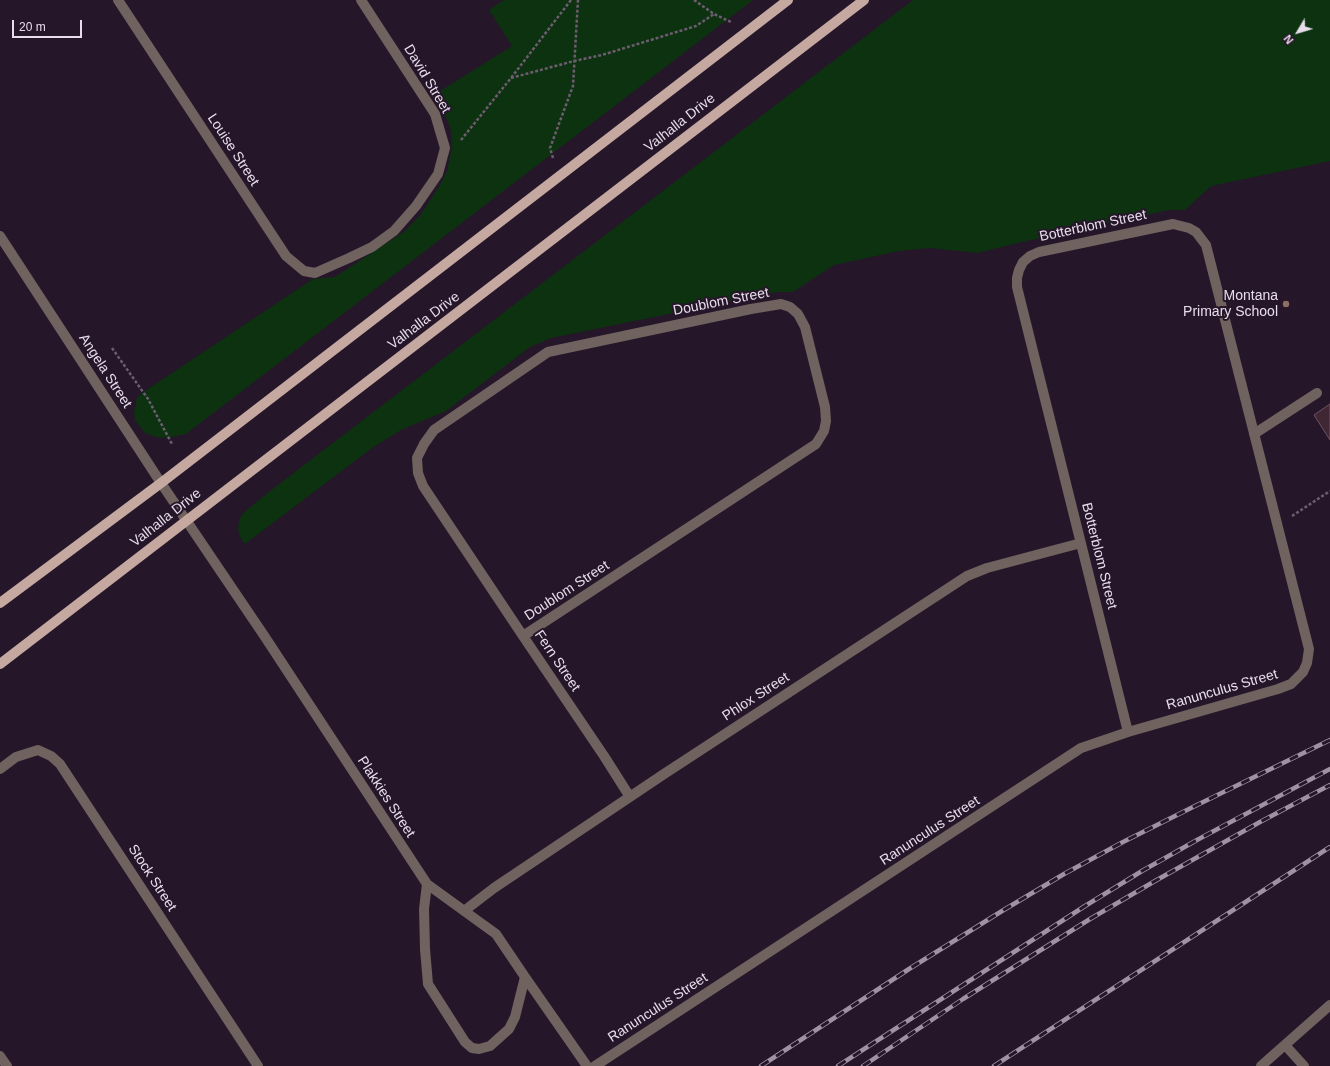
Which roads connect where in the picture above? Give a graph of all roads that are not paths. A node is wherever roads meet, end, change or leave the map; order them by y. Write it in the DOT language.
graph roads {
  1 [pos="118,0"];
  2 [pos="361,0"];
  3 [pos="788,0"];
  4 [pos="864,0"];
  5 [pos="445,148"];
  6 [pos="0,236"];
  7 [pos="1317,393"];
  8 [pos="1254,434"];
  9 [pos="417,458"];
  10 [pos="161,483"];
  11 [pos="186,520"];
  12 [pos="1081,543"];
  13 [pos="0,603"];
  14 [pos="523,636"];
  15 [pos="0,664"];
  16 [pos="1303,672"];
  17 [pos="1128,732"];
  18 [pos="0,769"];
  19 [pos="630,797"];
  20 [pos="427,884"];
  21 [pos="464,910"];
  22 [pos="525,977"];
  23 [pos="1330,1006"];
  24 [pos="1285,1045"];
  25 [pos="0,1056"];
  26 [pos="7,1066"];
  27 [pos="258,1066"];
  28 [pos="587,1066"];
  29 [pos="596,1066"];
  30 [pos="1261,1066"];
  31 [pos="1304,1066"];
  1 -- 5 [label="street, Louise Street"];
  2 -- 5 [label="street, David Street"];
  3 -- 10 [label="main road"];
  4 -- 11 [label="main road, Valhalla Drive"];
  6 -- 10 [label="street, Angela Street"];
  7 -- 8 [label="street"];
  8 -- 12 [label="street, Botterblom Street"];
  8 -- 16 [label="street, Botterblom Street"];
  9 -- 14 [label="street, Fern Street"];
  9 -- 14 [label="street, Doublom Street"];
  10 -- 11 [label="street, Angela Street"];
  10 -- 13 [label="main road"];
  11 -- 15 [label="main road, Valhalla Drive"];
  11 -- 20 [label="street, Plakkies Street"];
  12 -- 17 [label="street, Botterblom Street"];
  12 -- 19 [label="street, Phlox Street"];
  14 -- 19 [label="street, Fern Street"];
  16 -- 17 [label="street, Ranunculus Street"];
  17 -- 29 [label="street, Ranunculus Street"];
  18 -- 27 [label="street, Stock Street"];
  19 -- 21 [label="street, Phlox Street"];
  20 -- 21 [label="street, Plakkies Street"];
  20 -- 22 [label="street"];
  21 -- 22 [label="street, Plakkies Street"];
  22 -- 28 [label="street, Plakkies Street"];
  23 -- 24 [label="street"];
  24 -- 30 [label="street"];
  24 -- 31 [label="street"];
  25 -- 26 [label="street"];
}
